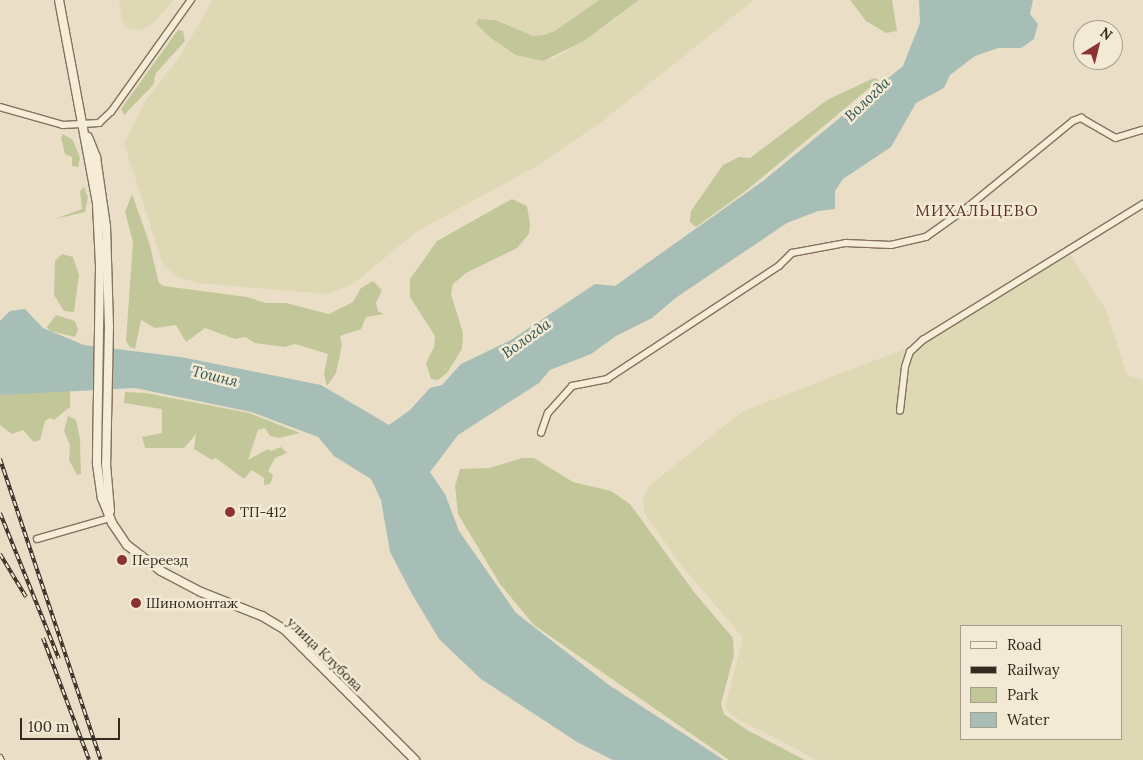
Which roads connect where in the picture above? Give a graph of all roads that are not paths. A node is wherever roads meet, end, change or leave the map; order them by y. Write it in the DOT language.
graph roads {
  1 [pos="59,0"];
  2 [pos="191,0"];
  3 [pos="0,107"];
  4 [pos="84,126"];
  5 [pos="1143,130"];
  6 [pos="1143,204"];
  7 [pos="900,411"];
  8 [pos="541,433"];
  9 [pos="110,518"];
  10 [pos="37,539"];
  11 [pos="415,760"];
  1 -- 4 [label="main road"];
  2 -- 4 [label="street"];
  3 -- 4 [label="street"];
  4 -- 9 [label="main road"];
  4 -- 9 [label="main road"];
  5 -- 8 [label="street"];
  6 -- 7 [label="street"];
  9 -- 10 [label="street"];
  9 -- 11 [label="main road, улица Клубова"];
}
